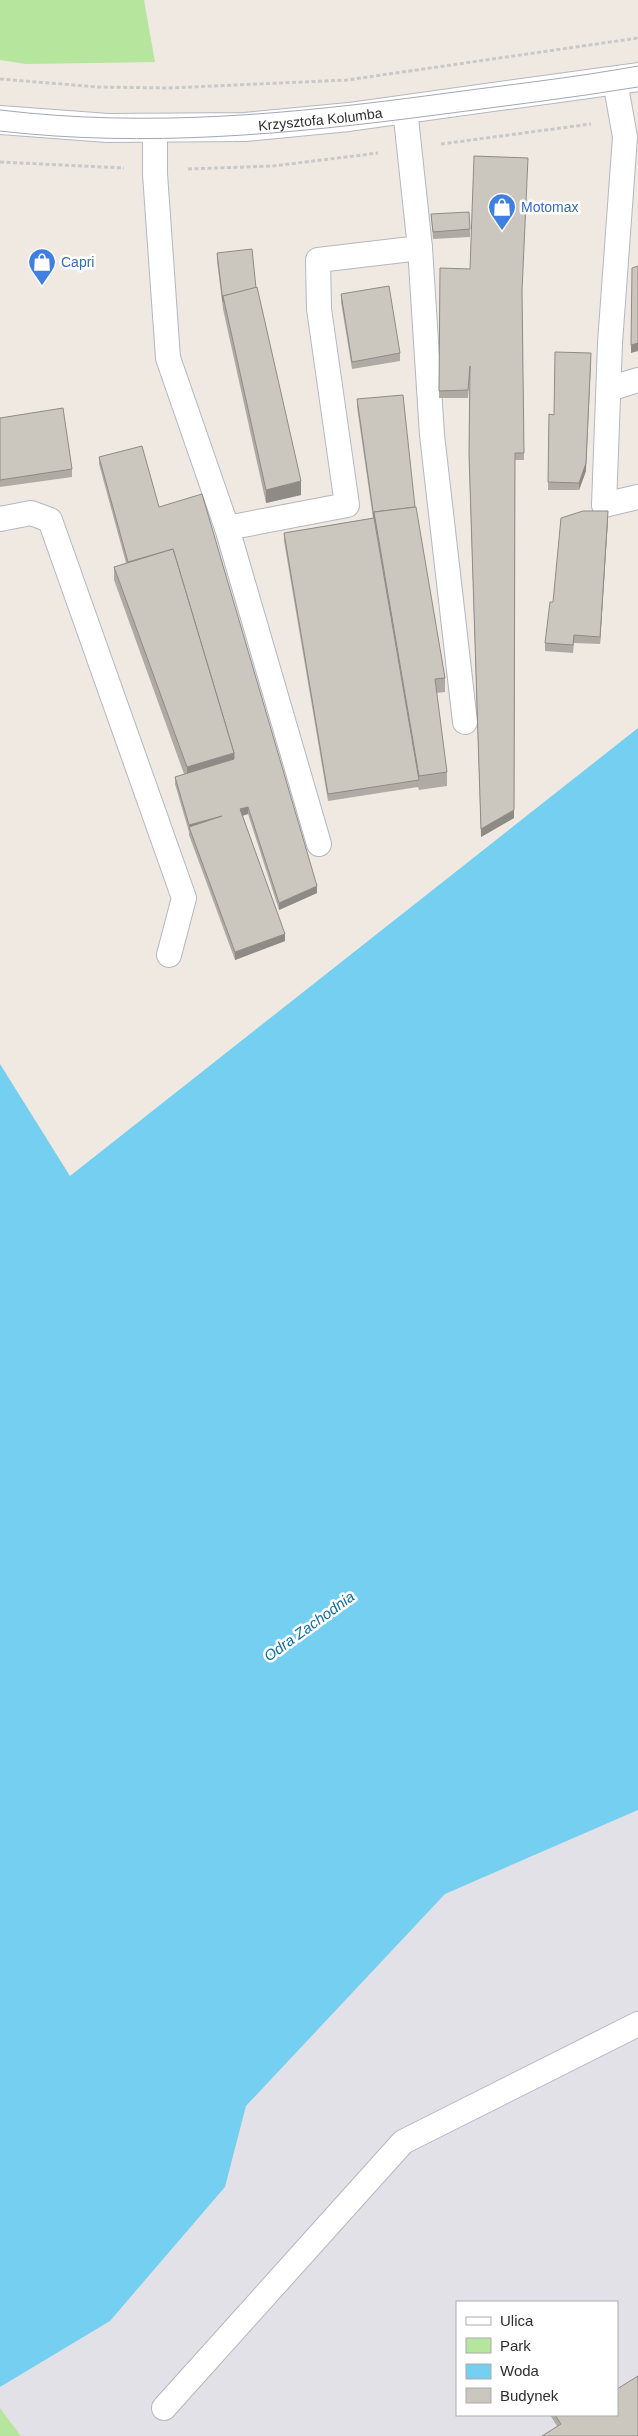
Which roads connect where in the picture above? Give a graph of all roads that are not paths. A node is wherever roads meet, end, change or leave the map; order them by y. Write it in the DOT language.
graph roads {
  1 [pos="626,79"];
  2 [pos="405,109"];
  3 [pos="0,120"];
  4 [pos="155,129"];
  5 [pos="420,248"];
  6 [pos="638,380"];
  7 [pos="609,389"];
  8 [pos="638,498"];
  9 [pos="0,519"];
  10 [pos="227,528"];
  11 [pos="465,722"];
  12 [pos="319,844"];
  13 [pos="169,956"];
  14 [pos="638,2024"];
  15 [pos="164,2408"];
  1 -- 2 [label="street, Krzysztofa Kolumba"];
  1 -- 7 [label="lane"];
  2 -- 4 [label="street, Krzysztofa Kolumba"];
  2 -- 5 [label="lane"];
  3 -- 4 [label="street, Krzysztofa Kolumba"];
  4 -- 10 [label="lane"];
  5 -- 10 [label="lane"];
  5 -- 11 [label="lane"];
  6 -- 7 [label="lane"];
  7 -- 8 [label="lane"];
  9 -- 13 [label="lane"];
  10 -- 12 [label="lane"];
  14 -- 15 [label="lane"];
}
